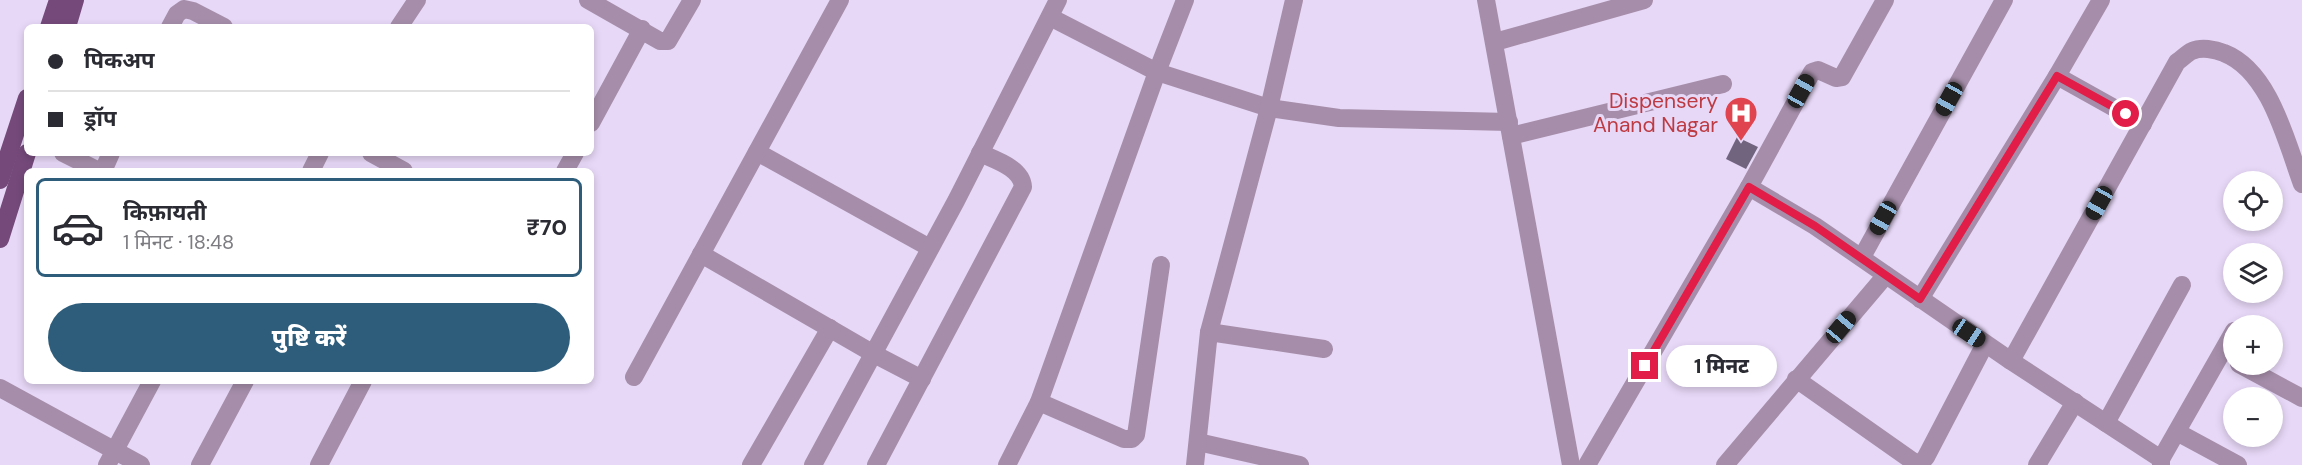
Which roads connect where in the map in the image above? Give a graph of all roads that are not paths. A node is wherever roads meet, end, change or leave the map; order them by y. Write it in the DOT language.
graph roads {
  1 [pos="58,0"];
  2 [pos="75,0"];
  3 [pos="417,0"];
  4 [pos="588,0"];
  5 [pos="692,0"];
  6 [pos="840,0"];
  7 [pos="1058,0"];
  8 [pos="1185,0"];
  9 [pos="1294,0"];
  10 [pos="1486,0"];
  11 [pos="1644,0"];
  12 [pos="1885,0"];
  13 [pos="2004,0"];
  14 [pos="2101,0"];
  15 [pos="1050,17"];
  16 [pos="50,24"];
  17 [pos="68,24"];
  18 [pos="172,24"];
  19 [pos="219,24"];
  20 [pos="401,24"];
  21 [pos="642,29"];
  22 [pos="1495,42"];
  23 [pos="1157,72"];
  24 [pos="2057,76"];
  25 [pos="1723,84"];
  26 [pos="1269,108"];
  27 [pos="594,117"];
  28 [pos="2143,124"];
  29 [pos="1510,129"];
  30 [pos="22,133"];
  31 [pos="757,152"];
  32 [pos="980,153"];
  33 [pos="26,156"];
  34 [pos="69,156"];
  35 [pos="376,156"];
  36 [pos="95,168"];
  37 [pos="398,168"];
  38 [pos="0,180"];
  39 [pos="2302,184"];
  40 [pos="1749,187"];
  41 [pos="0,239"];
  42 [pos="930,248"];
  43 [pos="700,254"];
  44 [pos="1862,257"];
  45 [pos="1161,265"];
  46 [pos="1886,275"];
  47 [pos="2182,285"];
  48 [pos="1920,299"];
  49 [pos="830,328"];
  50 [pos="1209,332"];
  51 [pos="1985,344"];
  52 [pos="1324,349"];
  53 [pos="874,354"];
  54 [pos="2011,361"];
  55 [pos="2223,364"];
  56 [pos="2260,375"];
  57 [pos="634,377"];
  58 [pos="922,379"];
  59 [pos="1796,379"];
  60 [pos="150,384"];
  61 [pos="243,384"];
  62 [pos="361,384"];
  63 [pos="0,388"];
  64 [pos="2302,398"];
  65 [pos="1039,402"];
  66 [pos="2075,402"];
  67 [pos="2106,423"];
  68 [pos="2177,432"];
  69 [pos="1198,442"];
  70 [pos="111,458"];
  71 [pos="2161,462"];
  72 [pos="141,465"];
  73 [pos="200,465"];
  74 [pos="319,465"];
  75 [pos="752,465"];
  76 [pos="813,465"];
  77 [pos="876,465"];
  78 [pos="1007,465"];
  79 [pos="1195,465"];
  80 [pos="1300,465"];
  81 [pos="1571,465"];
  82 [pos="1587,465"];
  83 [pos="1725,465"];
  84 [pos="2037,465"];
  85 [pos="2238,465"];
  1 -- 16 [label="main road"];
  2 -- 17 [label="main road"];
  3 -- 20 [label="street"];
  4 -- 21 [label="street"];
  5 -- 21 [label="street"];
  6 -- 31 [label="street"];
  7 -- 15 [label="street"];
  8 -- 23 [label="street"];
  9 -- 26 [label="street"];
  10 -- 22 [label="street"];
  11 -- 22 [label="street"];
  12 -- 40 [label="street"];
  13 -- 44 [label="street"];
  14 -- 24 [label="street"];
  15 -- 23 [label="street"];
  15 -- 32 [label="street"];
  18 -- 19 [label="street"];
  21 -- 27 [label="street"];
  22 -- 29 [label="street"];
  23 -- 26 [label="street"];
  23 -- 65 [label="street"];
  24 -- 28 [label="street"];
  24 -- 48 [label="street"];
  25 -- 29 [label="street"];
  26 -- 29 [label="street"];
  26 -- 50 [label="street"];
  28 -- 39 [label="street"];
  28 -- 54 [label="street"];
  29 -- 81 [label="street"];
  30 -- 38 [label="main road"];
  31 -- 42 [label="street"];
  31 -- 43 [label="street"];
  32 -- 42 [label="street"];
  32 -- 58 [label="street"];
  33 -- 41 [label="main road"];
  34 -- 36 [label="street"];
  35 -- 37 [label="street"];
  40 -- 44 [label="street"];
  40 -- 82 [label="street"];
  42 -- 53 [label="street"];
  43 -- 49 [label="street"];
  43 -- 57 [label="street"];
  44 -- 46 [label="street"];
  45 -- 65 [label="street"];
  46 -- 48 [label="street"];
  46 -- 59 [label="street"];
  47 -- 67 [label="street"];
  48 -- 51 [label="street"];
  49 -- 53 [label="street"];
  49 -- 75 [label="street"];
  50 -- 52 [label="street"];
  50 -- 69 [label="street"];
  51 -- 54 [label="street"];
  51 -- 59 [label="street"];
  53 -- 58 [label="street"];
  53 -- 76 [label="street"];
  54 -- 66 [label="street"];
  55 -- 68 [label="street"];
  56 -- 64 [label="street"];
  58 -- 77 [label="street"];
  59 -- 83 [label="street"];
  60 -- 70 [label="street"];
  61 -- 73 [label="street"];
  62 -- 74 [label="street"];
  63 -- 70 [label="street"];
  65 -- 78 [label="street"];
  66 -- 67 [label="street"];
  66 -- 84 [label="street"];
  67 -- 71 [label="street"];
  68 -- 71 [label="street"];
  68 -- 85 [label="street"];
  69 -- 79 [label="street"];
  69 -- 80 [label="street"];
  70 -- 72 [label="street"];
}
